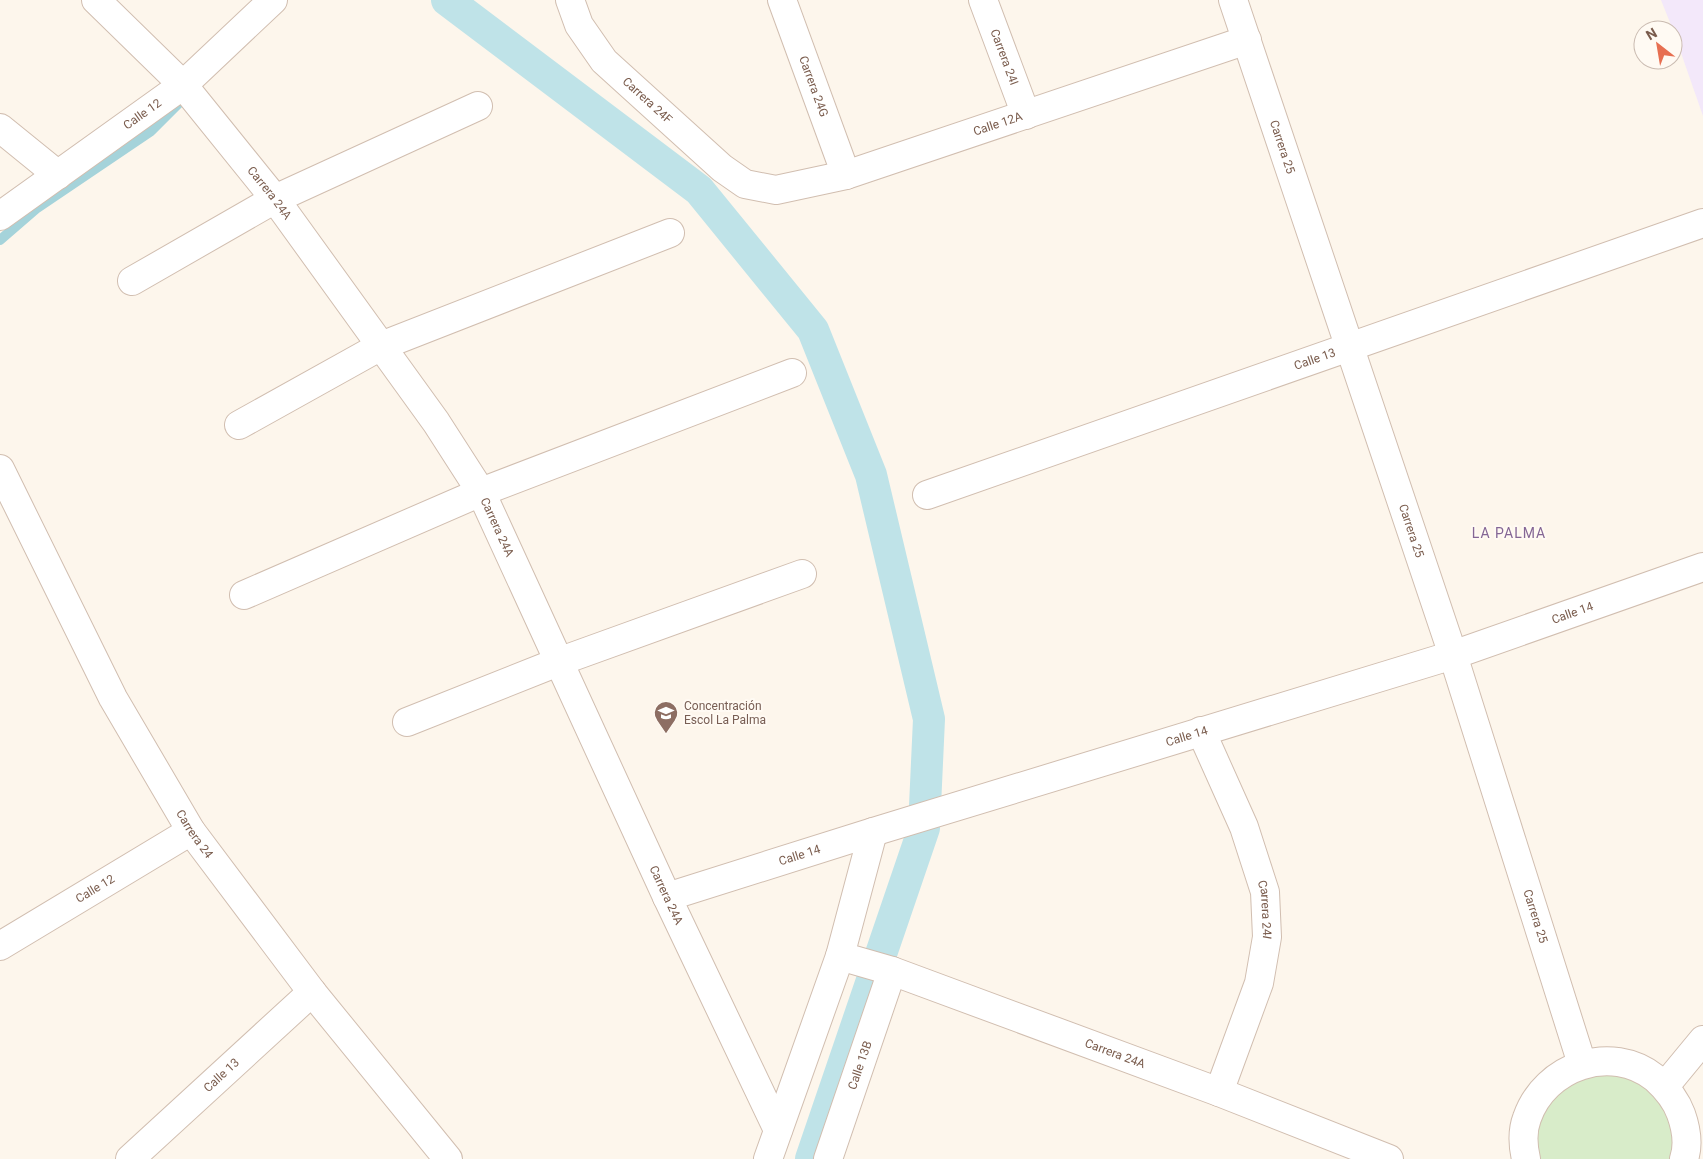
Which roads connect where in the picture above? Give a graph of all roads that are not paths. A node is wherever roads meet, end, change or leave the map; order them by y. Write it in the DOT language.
graph roads {
  1 [pos="96,0"];
  2 [pos="273,0"];
  3 [pos="570,0"];
  4 [pos="782,0"];
  5 [pos="983,0"];
  6 [pos="1233,0"];
  7 [pos="1247,40"];
  8 [pos="183,85"];
  9 [pos="478,106"];
  10 [pos="1026,115"];
  11 [pos="0,128"];
  12 [pos="58,175"];
  13 [pos="846,175"];
  14 [pos="746,184"];
  15 [pos="275,199"];
  16 [pos="0,216"];
  17 [pos="1703,223"];
  18 [pos="670,233"];
  19 [pos="132,281"];
  20 [pos="381,346"];
  21 [pos="1350,348"];
  22 [pos="792,373"];
  23 [pos="238,424"];
  24 [pos="0,469"];
  25 [pos="481,492"];
  26 [pos="927,495"];
  27 [pos="1703,567"];
  28 [pos="802,574"];
  29 [pos="244,596"];
  30 [pos="1454,655"];
  31 [pos="558,662"];
  32 [pos="407,722"];
  33 [pos="1201,731"];
  34 [pos="191,830"];
  35 [pos="873,832"];
  36 [pos="667,898"];
  37 [pos="0,946"];
  38 [pos="840,956"];
  39 [pos="892,971"];
  40 [pos="312,992"];
  41 [pos="1703,1040"];
  42 [pos="1582,1064"];
  43 [pos="1664,1086"];
  44 [pos="1219,1092"];
  45 [pos="778,1130"];
  46 [pos="130,1159"];
  47 [pos="448,1159"];
  48 [pos="768,1159"];
  49 [pos="828,1159"];
  50 [pos="1389,1159"];
  51 [pos="1526,1159"];
  52 [pos="1684,1159"];
  1 -- 8 [label="street, Carrera 24A"];
  2 -- 8 [label="street, Calle 12"];
  3 -- 14 [label="street, Carrera 24F"];
  4 -- 13 [label="street, Carrera 24G"];
  5 -- 10 [label="street, Carrera 24I"];
  6 -- 7 [label="street, Carrera 25"];
  7 -- 10 [label="street, Calle 12A"];
  7 -- 21 [label="street, Carrera 25"];
  8 -- 12 [label="street, Calle 12"];
  8 -- 15 [label="street, Carrera 24A"];
  9 -- 15 [label="street"];
  10 -- 13 [label="street, Calle 12A"];
  11 -- 12 [label="street"];
  12 -- 16 [label="street, Calle 12"];
  13 -- 14 [label="street, Calle 12A"];
  15 -- 19 [label="street"];
  15 -- 20 [label="street, Carrera 24A"];
  17 -- 21 [label="street, Calle 13"];
  18 -- 20 [label="street"];
  20 -- 23 [label="street"];
  20 -- 25 [label="street, Carrera 24A"];
  21 -- 26 [label="street, Calle 13"];
  21 -- 30 [label="street, Carrera 25"];
  22 -- 25 [label="street"];
  24 -- 34 [label="street, Carrera 24"];
  25 -- 29 [label="street"];
  25 -- 31 [label="street, Carrera 24A"];
  27 -- 30 [label="street, Calle 14"];
  28 -- 31 [label="street"];
  30 -- 33 [label="street, Calle 14"];
  30 -- 42 [label="street, Carrera 25"];
  31 -- 32 [label="street"];
  31 -- 36 [label="street, Carrera 24A"];
  33 -- 35 [label="street, Calle 14"];
  33 -- 44 [label="street, Carrera 24I"];
  34 -- 37 [label="street, Calle 12"];
  34 -- 40 [label="street, Carrera 24"];
  35 -- 36 [label="street, Calle 14"];
  35 -- 38 [label="street"];
  36 -- 45 [label="street, Carrera 24A"];
  38 -- 39 [label="street, Carrera 24A"];
  38 -- 45 [label="street"];
  39 -- 44 [label="street, Carrera 24A"];
  39 -- 49 [label="street, Calle 13B"];
  40 -- 46 [label="street, Calle 13"];
  40 -- 47 [label="street, Carrera 24"];
  41 -- 43 [label="street"];
  42 -- 43 [label="street"];
  42 -- 51 [label="street"];
  43 -- 52 [label="street"];
  44 -- 50 [label="street, Carrera 24A"];
  45 -- 48 [label="street"];
}
